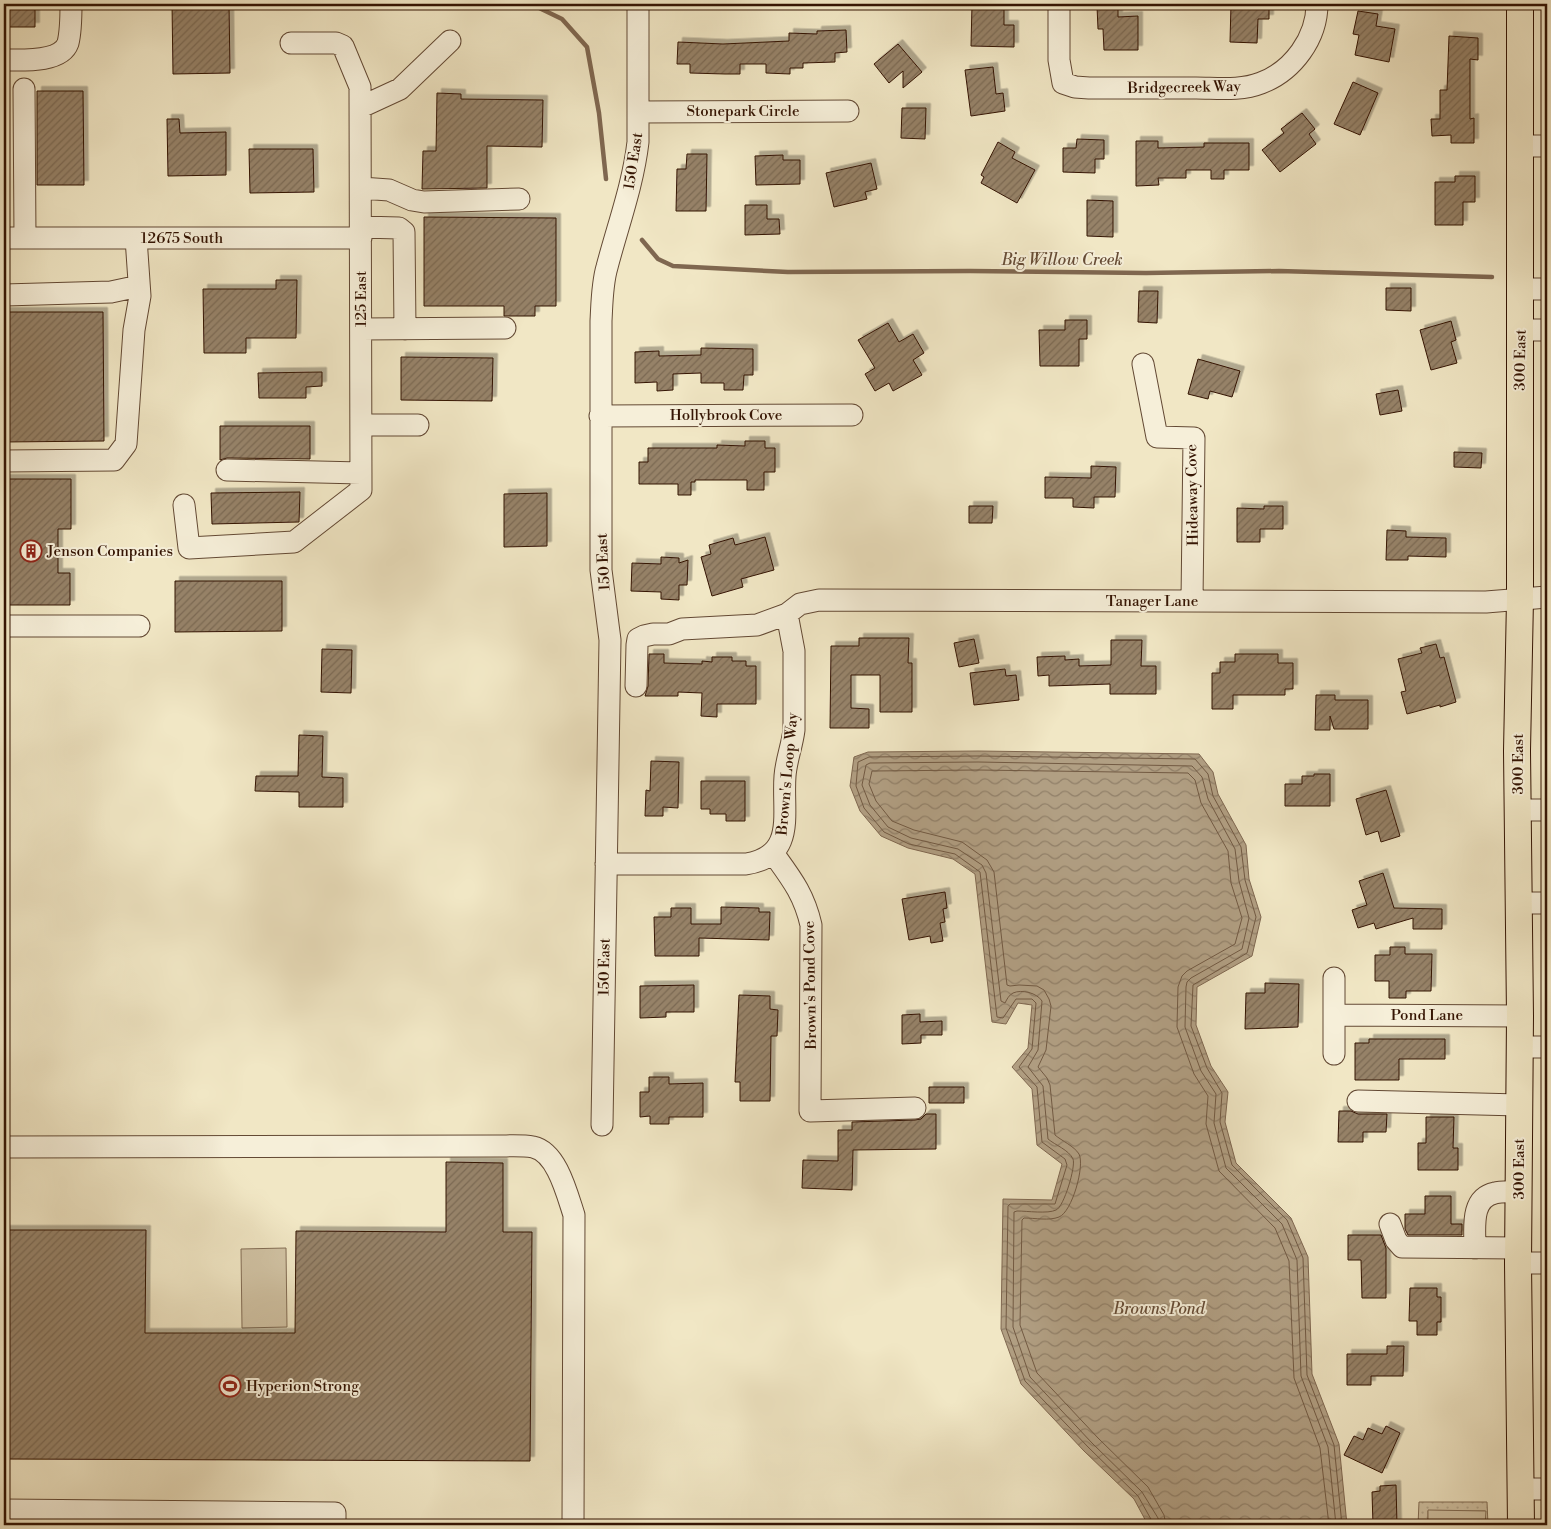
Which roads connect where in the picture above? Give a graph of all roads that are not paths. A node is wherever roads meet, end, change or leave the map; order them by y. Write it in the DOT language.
graph roads {
  1 [pos="71,4"];
  2 [pos="638,4"];
  3 [pos="1059,4"];
  4 [pos="1317,4"];
  5 [pos="1520,4"];
  6 [pos="450,41"];
  7 [pos="291,43"];
  8 [pos="4,60"];
  9 [pos="24,89"];
  10 [pos="361,108"];
  11 [pos="848,111"];
  12 [pos="638,112"];
  13 [pos="1519,146"];
  14 [pos="1547,146"];
  15 [pos="361,188"];
  16 [pos="519,200"];
  17 [pos="361,232"];
  18 [pos="4,238"];
  19 [pos="25,238"];
  20 [pos="136,238"];
  21 [pos="140,286"];
  22 [pos="1520,289"];
  23 [pos="1547,289"];
  24 [pos="4,295"];
  25 [pos="505,328"];
  26 [pos="361,329"];
  27 [pos="405,329"];
  28 [pos="1521,330"];
  29 [pos="1547,330"];
  30 [pos="1143,364"];
  31 [pos="852,414"];
  32 [pos="600,416"];
  33 [pos="361,425"];
  34 [pos="418,425"];
  35 [pos="4,460"];
  36 [pos="227,470"];
  37 [pos="361,481"];
  38 [pos="184,505"];
  39 [pos="1547,597"];
  40 [pos="1520,598"];
  41 [pos="1192,601"];
  42 [pos="787,614"];
  43 [pos="4,626"];
  44 [pos="139,626"];
  45 [pos="636,686"];
  46 [pos="1518,810"];
  47 [pos="1547,810"];
  48 [pos="773,853"];
  49 [pos="606,864"];
  50 [pos="1519,903"];
  51 [pos="1547,903"];
  52 [pos="1334,978"];
  53 [pos="1334,1015"];
  54 [pos="1520,1016"];
  55 [pos="1520,1047"];
  56 [pos="1547,1047"];
  57 [pos="1334,1054"];
  58 [pos="1358,1101"];
  59 [pos="1519,1105"];
  60 [pos="915,1108"];
  61 [pos="602,1124"];
  62 [pos="4,1147"];
  63 [pos="1519,1192"];
  64 [pos="1390,1224"];
  65 [pos="1475,1248"];
  66 [pos="1518,1256"];
  67 [pos="1547,1263"];
  68 [pos="1521,1489"];
  69 [pos="1547,1490"];
  70 [pos="4,1510"];
  71 [pos="335,1525"];
  72 [pos="572,1525"];
  73 [pos="1521,1525"];
  1 -- 8 [label="street"];
  2 -- 12 [label="street, 150 East"];
  3 -- 4 [label="street, Bridgecreek Way"];
  5 -- 13 [label="main road, 300 East"];
  6 -- 10 [label="street"];
  7 -- 10 [label="street, 125 East"];
  9 -- 19 [label="street"];
  10 -- 15 [label="street, 125 East"];
  11 -- 12 [label="street, Stonepark Circle"];
  12 -- 32 [label="street, 150 East"];
  13 -- 14 [label="street"];
  13 -- 22 [label="main road, 300 East"];
  15 -- 16 [label="street"];
  15 -- 17 [label="street, 125 East"];
  17 -- 20 [label="street, 12675 South"];
  17 -- 26 [label="street, 125 East"];
  17 -- 27 [label="street, 12675 South"];
  18 -- 19 [label="street, 12675 South"];
  19 -- 20 [label="street, 12675 South"];
  20 -- 21 [label="street"];
  21 -- 24 [label="street"];
  21 -- 35 [label="street"];
  22 -- 23 [label="street"];
  22 -- 28 [label="main road, 300 East"];
  25 -- 27 [label="street"];
  26 -- 27 [label="street"];
  26 -- 33 [label="street, 125 East"];
  28 -- 29 [label="street"];
  28 -- 40 [label="main road, 300 East"];
  30 -- 41 [label="street, Hideaway Cove"];
  31 -- 32 [label="street, Hollybrook Cove"];
  32 -- 49 [label="street, 150 East"];
  33 -- 34 [label="street"];
  33 -- 37 [label="street, 125 East"];
  36 -- 37 [label="street"];
  37 -- 38 [label="street"];
  39 -- 40 [label="street, Tanager Lane"];
  40 -- 41 [label="street, Tanager Lane"];
  40 -- 46 [label="main road, 300 East"];
  41 -- 42 [label="street, Tanager Lane"];
  42 -- 45 [label="street, Tanager Lane"];
  42 -- 48 [label="street, Brown's Loop Way"];
  43 -- 44 [label="street"];
  46 -- 47 [label="street"];
  46 -- 50 [label="main road, 300 East"];
  48 -- 49 [label="street, Brown's Loop Way"];
  48 -- 60 [label="street, Brown's Pond Cove"];
  49 -- 61 [label="street, 150 East"];
  50 -- 51 [label="street"];
  50 -- 54 [label="main road, 300 East"];
  52 -- 53 [label="street"];
  53 -- 54 [label="street, Pond Lane"];
  53 -- 57 [label="street"];
  54 -- 55 [label="main road, 300 East"];
  55 -- 56 [label="street"];
  55 -- 59 [label="main road, 300 East"];
  58 -- 59 [label="street"];
  59 -- 63 [label="main road, 300 East"];
  62 -- 72 [label="street"];
  63 -- 65 [label="street"];
  63 -- 66 [label="main road, 300 East"];
  64 -- 65 [label="street"];
  65 -- 66 [label="street"];
  66 -- 67 [label="street"];
  66 -- 68 [label="main road, 300 East"];
  68 -- 69 [label="street"];
  68 -- 73 [label="main road, 300 East"];
  70 -- 71 [label="street"];
}
